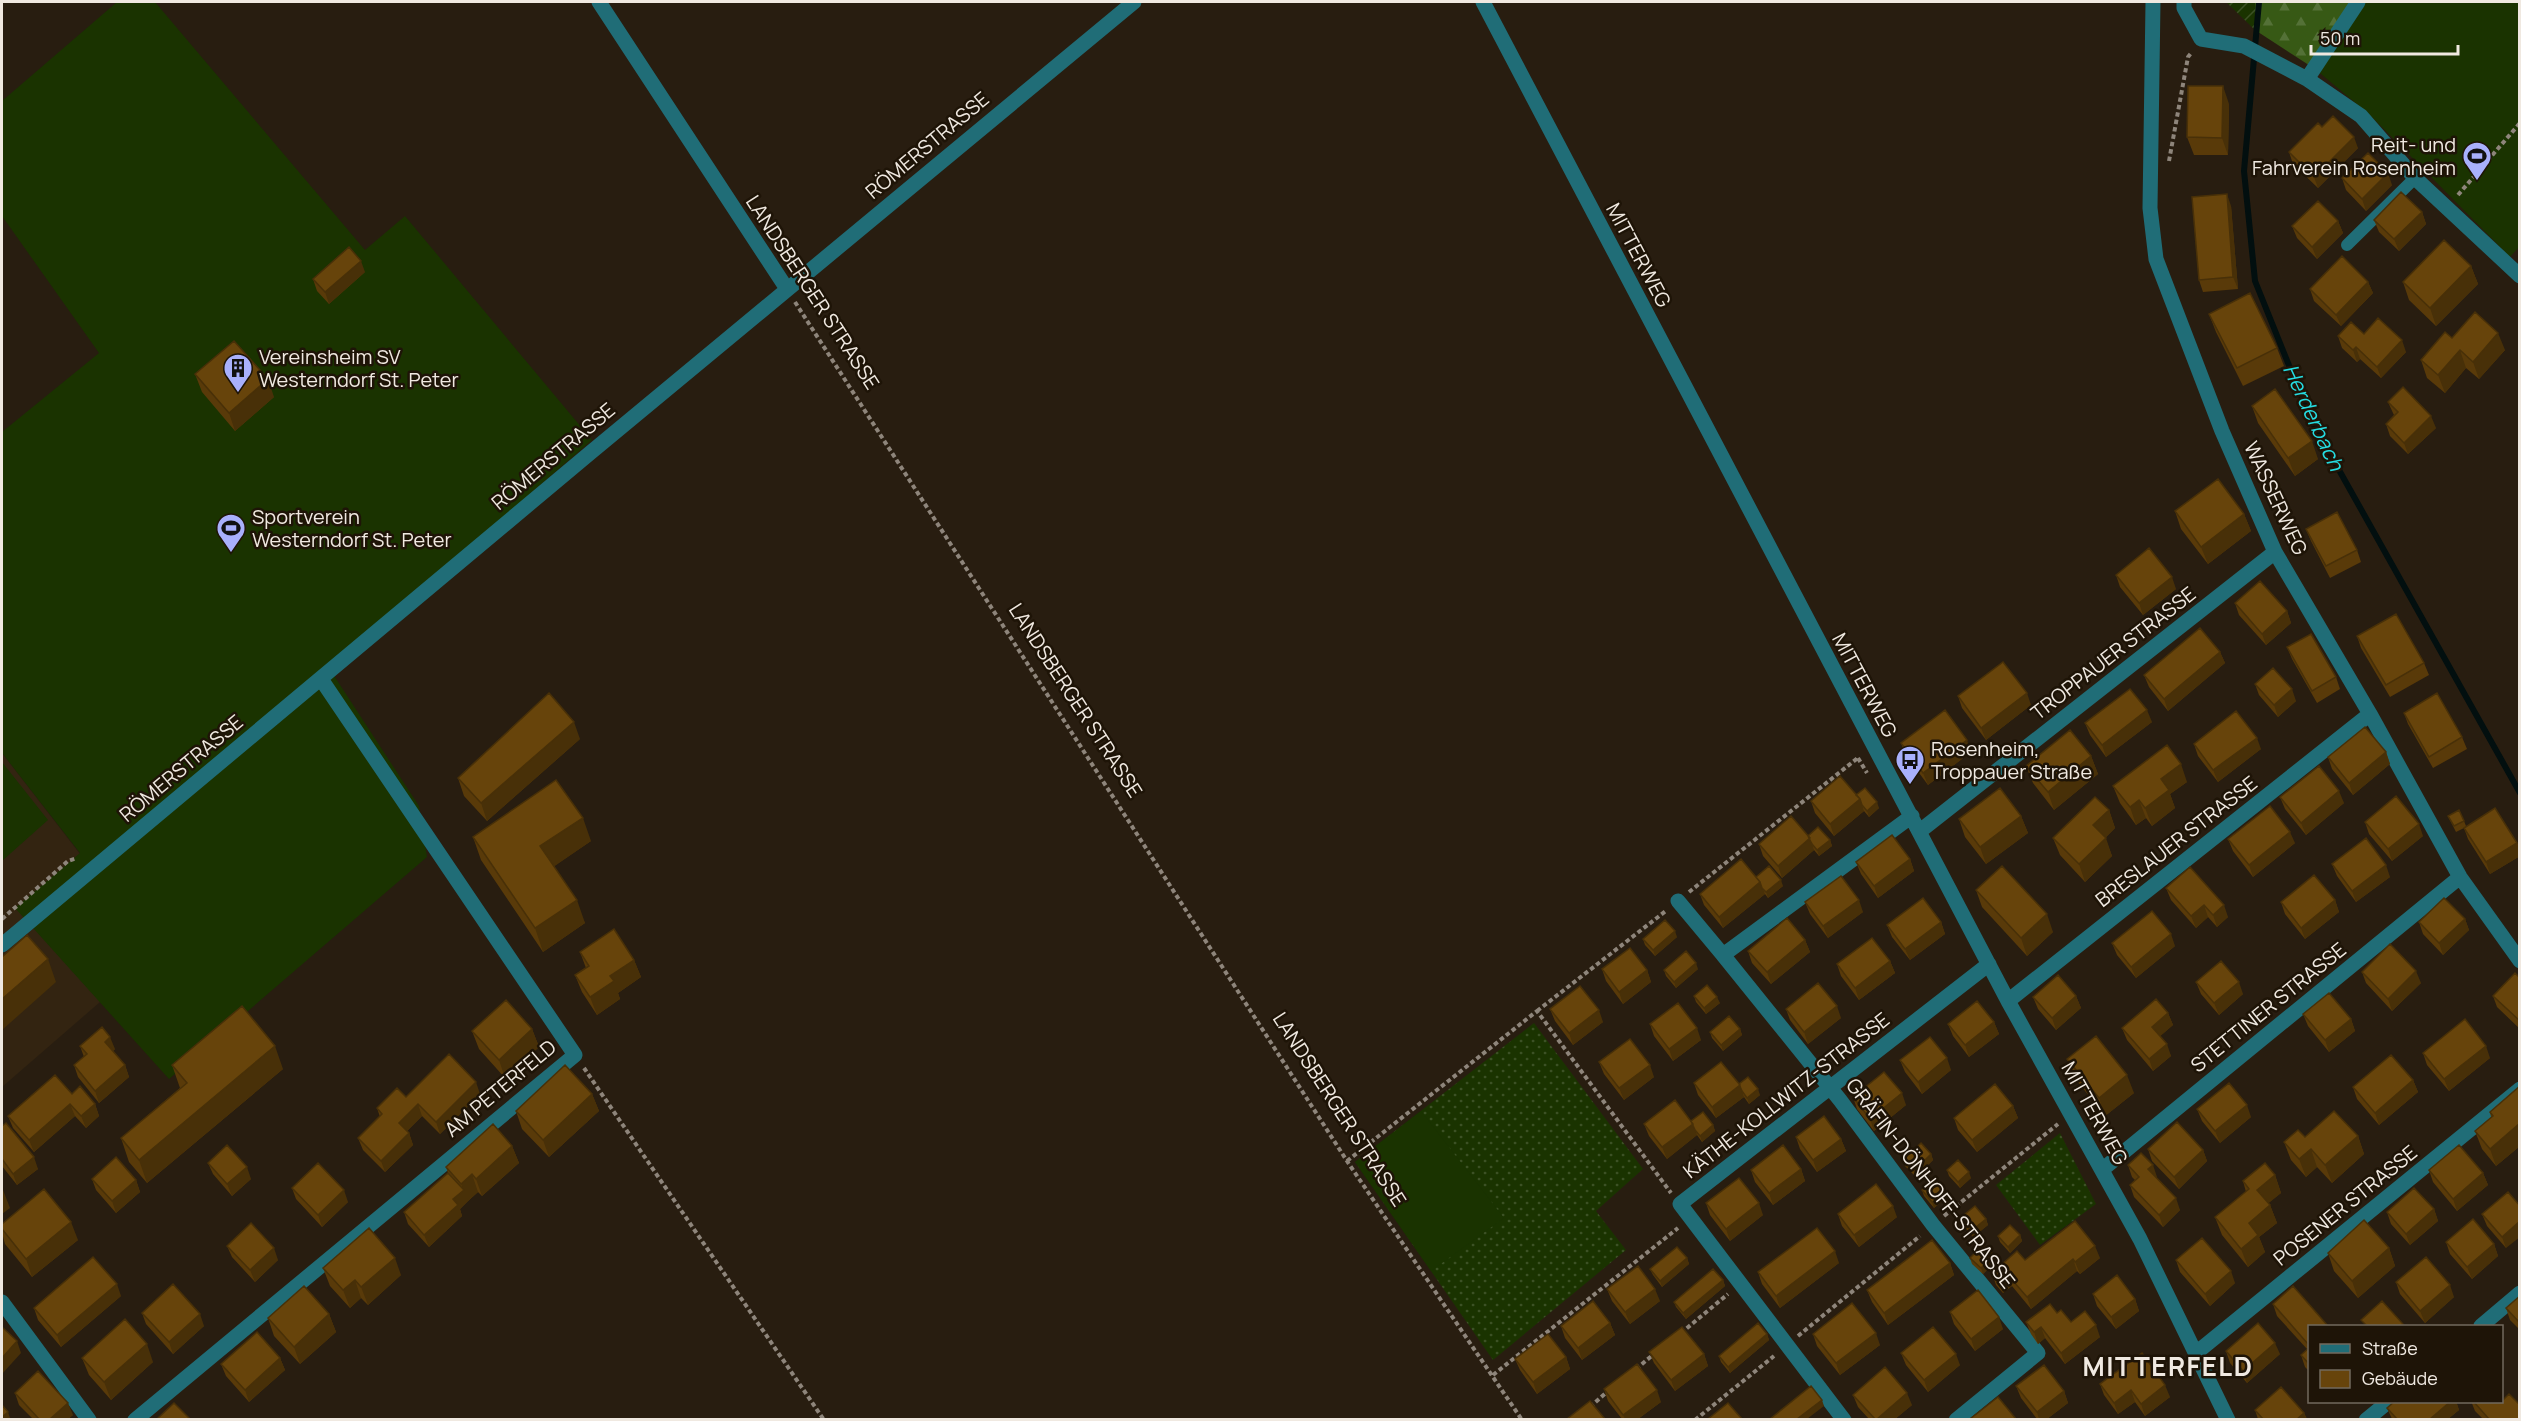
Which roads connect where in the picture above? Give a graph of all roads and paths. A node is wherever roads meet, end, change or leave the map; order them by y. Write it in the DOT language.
graph roads {
  1 [pos="599,2"];
  2 [pos="1134,2"];
  3 [pos="1483,2"];
  4 [pos="2153,2"];
  5 [pos="2184,2"];
  6 [pos="2358,2"];
  7 [pos="2201,39"];
  8 [pos="2307,79"];
  9 [pos="2520,123"];
  10 [pos="2169,162"];
  11 [pos="2415,178"];
  12 [pos="2447,208"];
  13 [pos="2347,245"];
  14 [pos="2520,276"];
  15 [pos="787,289"];
  16 [pos="2275,552"];
  17 [pos="321,679"];
  18 [pos="2370,714"];
  19 [pos="1876,749"];
  20 [pos="1912,816"];
  21 [pos="1920,831"];
  22 [pos="2460,877"];
  23 [pos="1678,901"];
  24 [pos="2,945"];
  25 [pos="1723,955"];
  26 [pos="2520,961"];
  27 [pos="1989,963"];
  28 [pos="2008,1001"];
  29 [pos="1538,1011"];
  30 [pos="575,1055"];
  31 [pos="1830,1088"];
  32 [pos="2520,1089"];
  33 [pos="2072,1114"];
  34 [pos="1347,1161"];
  35 [pos="2103,1170"];
  36 [pos="1656,1175"];
  37 [pos="1691,1218"];
  38 [pos="1933,1225"];
  39 [pos="1740,1284"];
  40 [pos="2520,1293"];
  41 [pos="2,1302"];
  42 [pos="2482,1325"];
  43 [pos="1676,1336"];
  44 [pos="1787,1345"];
  45 [pos="1657,1352"];
  46 [pos="2196,1353"];
  47 [pos="1629,1374"];
  48 [pos="1493,1375"];
  49 [pos="1611,1389"];
  50 [pos="2386,1403"];
  51 [pos="1583,1412"];
  52 [pos="89,1419"];
  53 [pos="135,1419"];
  54 [pos="824,1419"];
  55 [pos="1522,1419"];
  56 [pos="1695,1419"];
  57 [pos="1844,1419"];
  58 [pos="1956,1419"];
  59 [pos="2227,1419"];
  60 [pos="2366,1419"];
  1 -- 15 [label="street, LANDSBERGER STRASSE"];
  2 -- 15 [label="street, RÖMERSTRASSE"];
  3 -- 19 [label="street, MITTERWEG"];
  4 -- 16 [label="street, WASSERWEG"];
  5 -- 7 [label="street"];
  6 -- 8 [label="street"];
  7 -- 8 [label="street"];
  7 -- 10 [label="path"];
  8 -- 11 [label="street"];
  9 -- 12 [label="path"];
  11 -- 12 [label="street"];
  11 -- 13 [label="lane"];
  12 -- 14 [label="street"];
  15 -- 17 [label="street, RÖMERSTRASSE"];
  15 -- 34 [label="path, LANDSBERGER STRASSE"];
  16 -- 18 [label="street, WASSERWEG"];
  16 -- 21 [label="street, TROPPAUER STRASSE"];
  17 -- 24 [label="street, RÖMERSTRASSE"];
  17 -- 30 [label="street, AM PETERFELD"];
  18 -- 22 [label="street, WASSERWEG"];
  18 -- 28 [label="street, BRESLAUER STRASSE"];
  19 -- 20 [label="street, MITTERWEG"];
  19 -- 23 [label="path"];
  20 -- 21 [label="street, MITTERWEG"];
  20 -- 25 [label="street"];
  21 -- 27 [label="street, MITTERWEG"];
  22 -- 26 [label="street, WASSERWEG"];
  22 -- 35 [label="street, STETTINER STRASSE"];
  23 -- 25 [label="street, GRÄFIN-DÖNHOFF-STRASSE"];
  23 -- 29 [label="path"];
  25 -- 31 [label="street, GRÄFIN-DÖNHOFF-STRASSE"];
  27 -- 28 [label="street, MITTERWEG"];
  27 -- 31 [label="street, KÄTHE-KOLLWITZ-STRASSE"];
  28 -- 33 [label="street, MITTERWEG"];
  29 -- 34 [label="path"];
  29 -- 36 [label="path"];
  30 -- 53 [label="street, AM PETERFELD"];
  30 -- 54 [label="path"];
  31 -- 37 [label="street, KÄTHE-KOLLWITZ-STRASSE"];
  31 -- 38 [label="street, GRÄFIN-DÖNHOFF-STRASSE"];
  32 -- 46 [label="street, POSENER STRASSE"];
  33 -- 35 [label="street, MITTERWEG"];
  33 -- 38 [label="path"];
  34 -- 48 [label="path, LANDSBERGER STRASSE"];
  35 -- 46 [label="street, MITTERWEG"];
  37 -- 39 [label="street"];
  37 -- 48 [label="path"];
  38 -- 44 [label="path"];
  38 -- 58 [label="street, GRÄFIN-DÖNHOFF-STRASSE"];
  39 -- 43 [label="path"];
  39 -- 44 [label="street"];
  40 -- 42 [label="street"];
  41 -- 52 [label="street"];
  44 -- 56 [label="path"];
  44 -- 57 [label="street"];
  45 -- 47 [label="path"];
  46 -- 59 [label="street, MITTERWEG"];
  48 -- 55 [label="path, LANDSBERGER STRASSE"];
  49 -- 51 [label="path"];
  50 -- 60 [label="street"];
}
